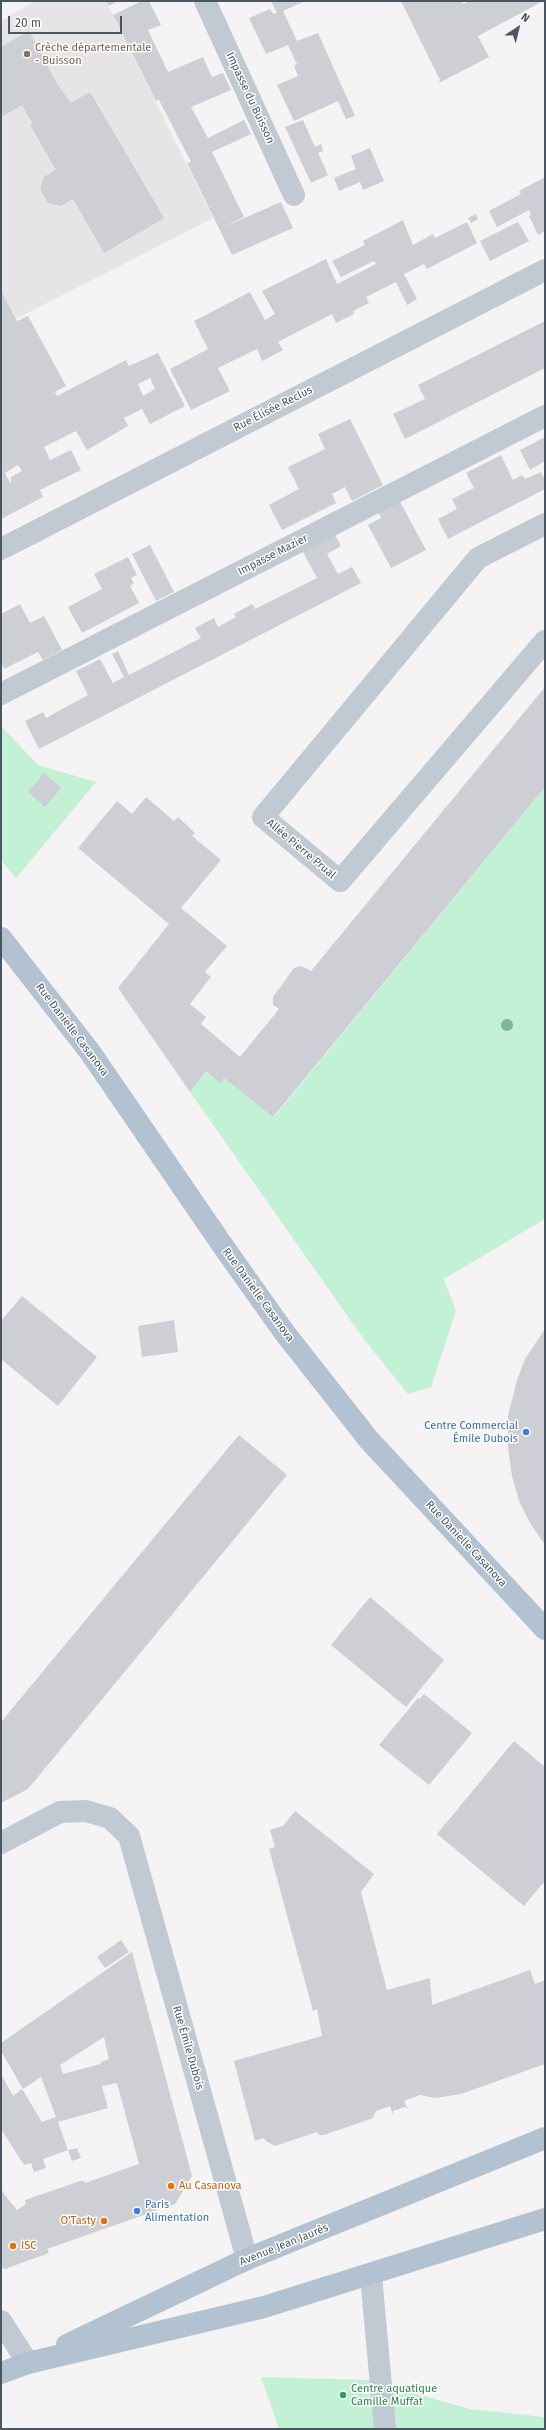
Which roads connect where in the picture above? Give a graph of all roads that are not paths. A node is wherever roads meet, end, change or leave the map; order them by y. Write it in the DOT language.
graph roads {
  1 [pos="205,1"];
  2 [pos="294,195"];
  3 [pos="545,270"];
  4 [pos="545,416"];
  5 [pos="545,524"];
  6 [pos="1,549"];
  7 [pos="545,641"];
  8 [pos="1,694"];
  9 [pos="1,938"];
  10 [pos="545,1630"];
  11 [pos="1,1843"];
  12 [pos="545,2138"];
  13 [pos="545,2219"];
  14 [pos="247,2259"];
  15 [pos="371,2276"];
  16 [pos="1,2321"];
  17 [pos="28,2363"];
  18 [pos="1,2373"];
  19 [pos="385,2429"];
  1 -- 2 [label="street, Impasse du Buisson"];
  3 -- 6 [label="street, Rue Élisée Reclus"];
  4 -- 8 [label="street, Impasse Mazier"];
  5 -- 7 [label="street, Allée Pierre Prual"];
  9 -- 10 [label="main road, Rue Danielle Casanova"];
  11 -- 14 [label="street, Rue Émile Dubois"];
  12 -- 14 [label="main road, Avenue Jean Jaurès"];
  13 -- 15 [label="main road, Avenue Jean Jaurès"];
  14 -- 17 [label="main road, Avenue Jean Jaurès"];
  15 -- 17 [label="main road, Avenue Jean Jaurès"];
  15 -- 19 [label="street"];
  16 -- 17 [label="street"];
  17 -- 18 [label="main road, Avenue Jean Jaurès"];
}
